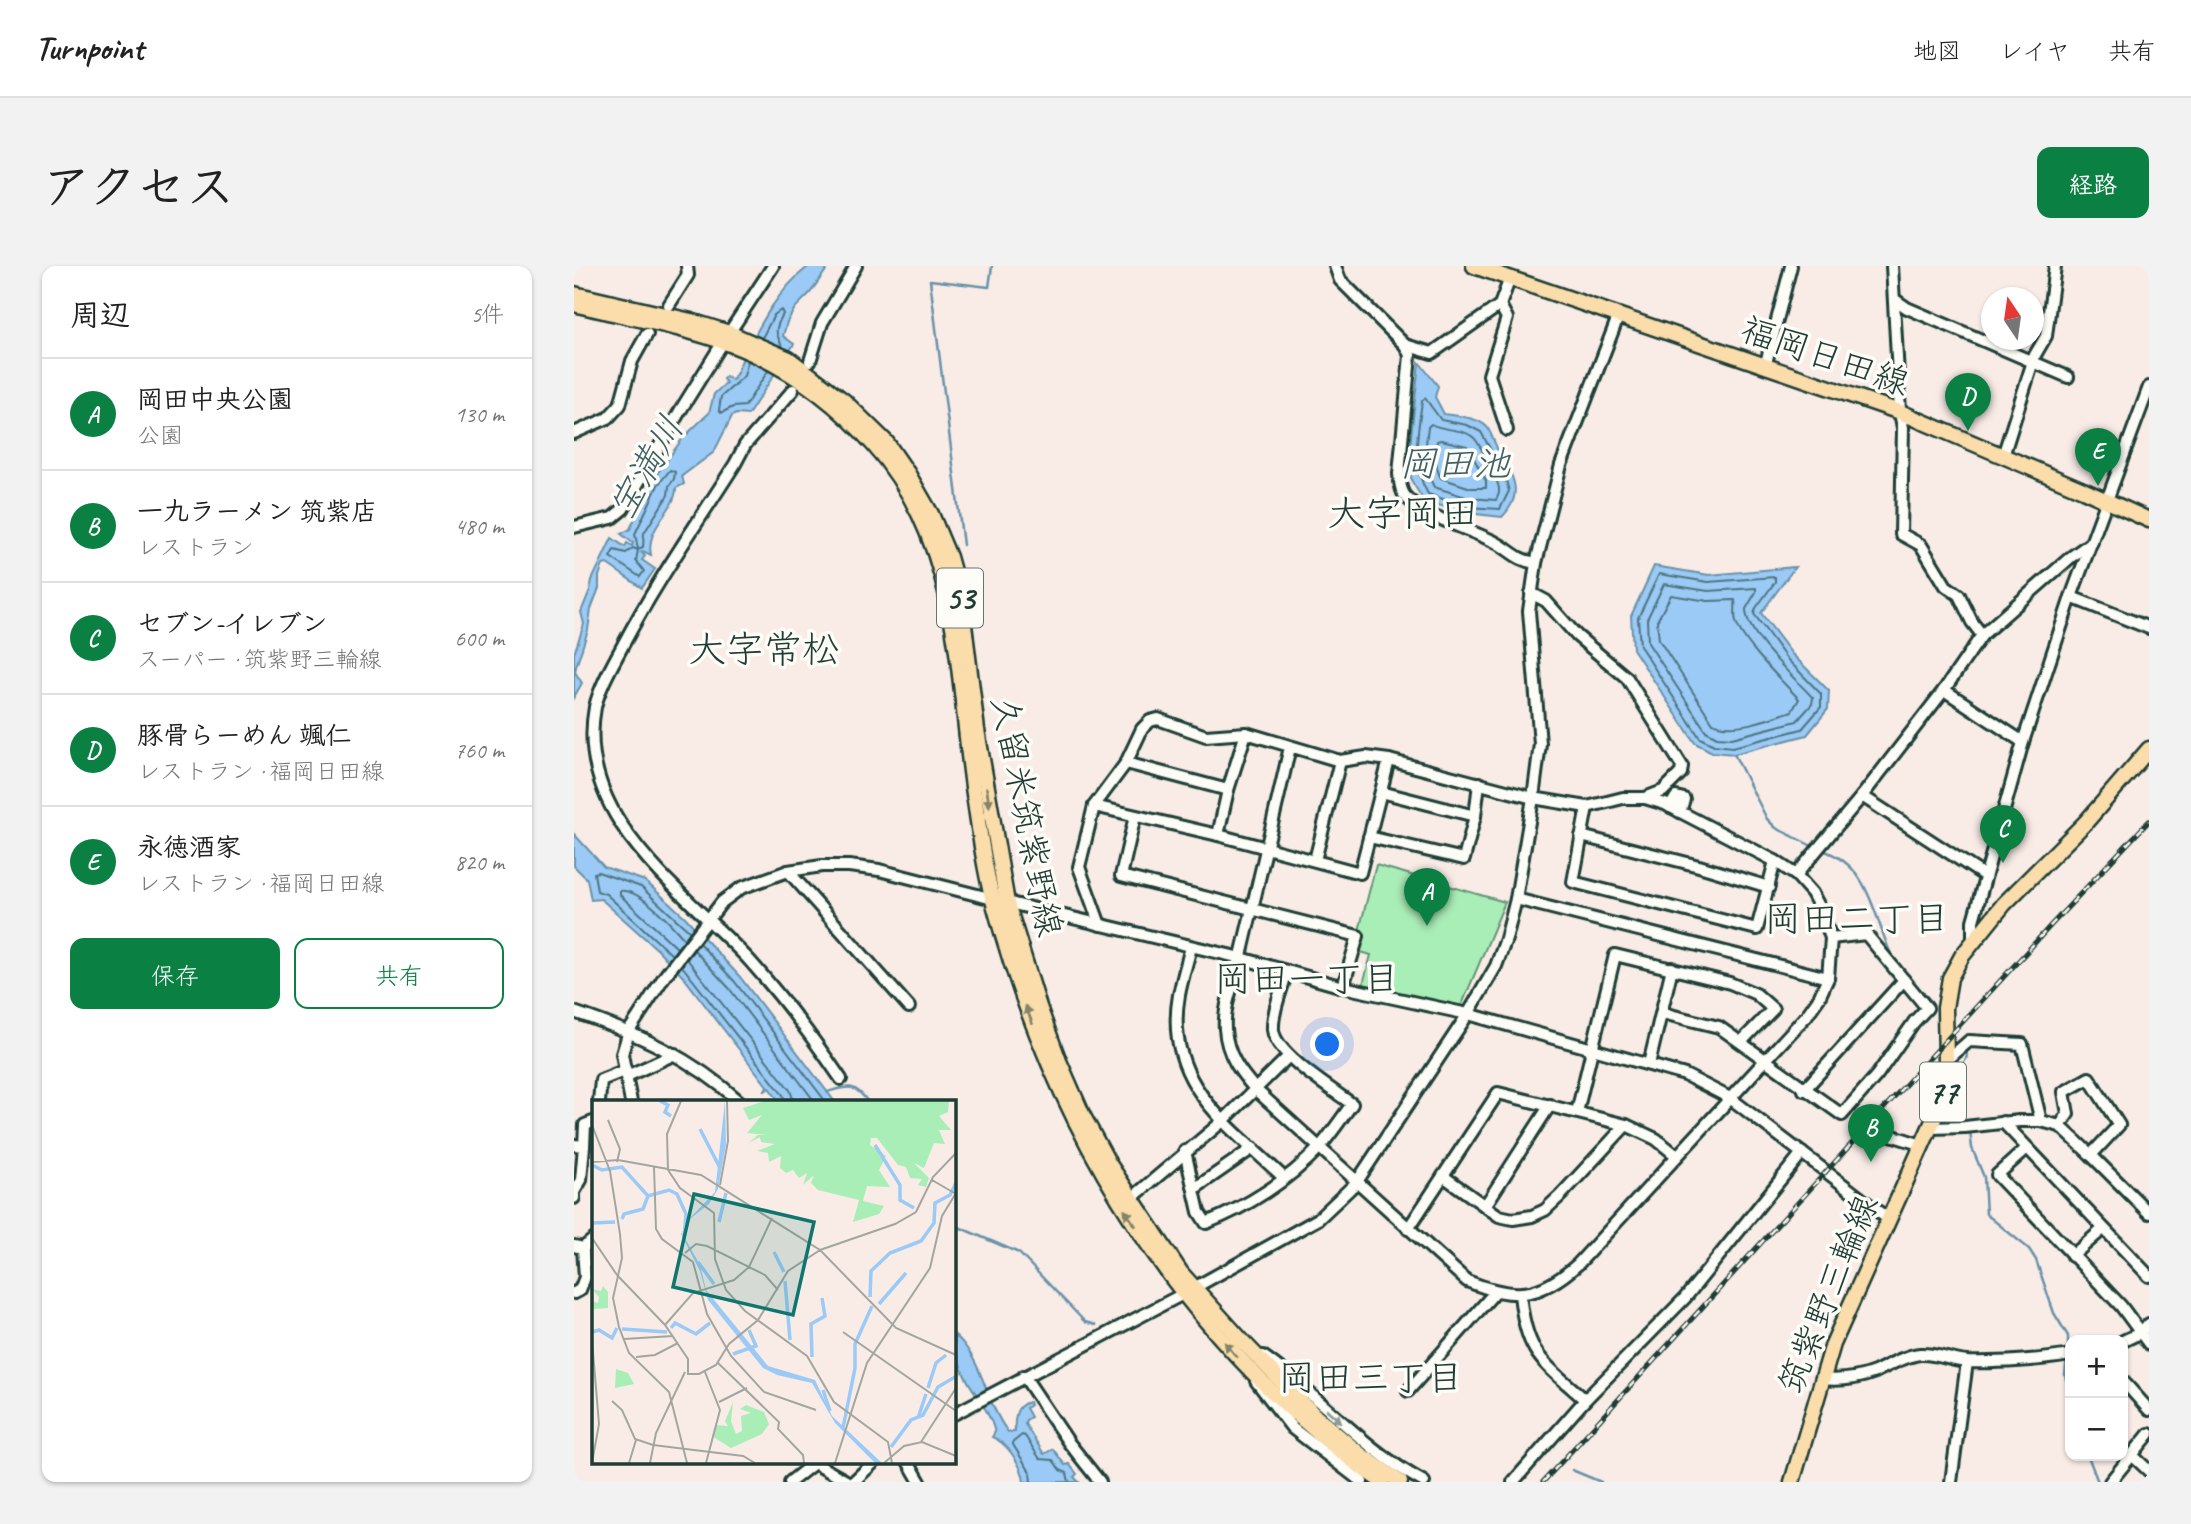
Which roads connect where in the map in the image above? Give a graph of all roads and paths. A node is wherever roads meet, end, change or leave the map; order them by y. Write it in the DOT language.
graph roads {
  1 [pos="687,266"];
  2 [pos="773,266"];
  3 [pos="856,266"];
  4 [pos="1335,266"];
  5 [pos="1791,266"];
  6 [pos="1892,266"];
  7 [pos="2055,266"];
  8 [pos="1478,267"];
  9 [pos="1510,278"];
  10 [pos="574,294"];
  11 [pos="1894,299"];
  12 [pos="574,304"];
  13 [pos="669,305"];
  14 [pos="1500,306"];
  15 [pos="1619,317"];
  16 [pos="647,334"];
  17 [pos="730,339"];
  18 [pos="1405,345"];
  19 [pos="810,361"];
  20 [pos="2034,361"];
  21 [pos="1765,367"];
  22 [pos="2068,377"];
  23 [pos="2149,387"];
  24 [pos="793,390"];
  25 [pos="1900,412"];
  26 [pos="1507,429"];
  27 [pos="574,433"];
  28 [pos="2003,456"];
  29 [pos="2108,502"];
  30 [pos="2149,520"];
  31 [pos="574,527"];
  32 [pos="2092,542"];
  33 [pos="1536,563"];
  34 [pos="1531,593"];
  35 [pos="2071,597"];
  36 [pos="2149,628"];
  37 [pos="1982,635"];
  38 [pos="1944,690"];
  39 [pos="1246,733"];
  40 [pos="2023,742"];
  41 [pos="1290,747"];
  42 [pos="2149,749"];
  43 [pos="1389,760"];
  44 [pos="1340,761"];
  45 [pos="1126,763"];
  46 [pos="1479,783"];
  47 [pos="1228,790"];
  48 [pos="1381,792"];
  49 [pos="1862,796"];
  50 [pos="1534,798"];
  51 [pos="1645,798"];
  52 [pos="1094,806"];
  53 [pos="1587,807"];
  54 [pos="1135,816"];
  55 [pos="1475,816"];
  56 [pos="1219,835"];
  57 [pos="1581,836"];
  58 [pos="1369,837"];
  59 [pos="1267,848"];
  60 [pos="1315,860"];
  61 [pos="1774,861"];
  62 [pos="788,871"];
  63 [pos="1796,875"];
  64 [pos="1985,876"];
  65 [pos="1769,887"];
  66 [pos="1516,900"];
  67 [pos="1000,901"];
  68 [pos="1251,908"];
  69 [pos="705,923"];
  70 [pos="1100,925"];
  71 [pos="1831,938"];
  72 [pos="1973,941"];
  73 [pos="1191,947"];
  74 [pos="1241,958"];
  75 [pos="1672,968"];
  76 [pos="1287,971"];
  77 [pos="1828,978"];
  78 [pos="1903,980"];
  79 [pos="1343,987"];
  80 [pos="909,1007"];
  81 [pos="1927,1008"];
  82 [pos="1945,1008"];
  83 [pos="574,1012"];
  84 [pos="1662,1013"];
  85 [pos="1468,1014"];
  86 [pos="629,1031"];
  87 [pos="1741,1042"];
  88 [pos="1591,1048"];
  89 [pos="675,1054"];
  90 [pos="1289,1056"];
  91 [pos="1766,1059"];
  92 [pos="1946,1061"];
  93 [pos="1649,1064"];
  94 [pos="626,1073"];
  95 [pos="841,1079"];
  96 [pos="1256,1090"];
  97 [pos="1804,1090"];
  98 [pos="1730,1098"];
  99 [pos="599,1100"];
  100 [pos="631,1100"];
  101 [pos="738,1100"];
  102 [pos="1550,1105"];
  103 [pos="1577,1112"];
  104 [pos="1223,1121"];
  105 [pos="2041,1121"];
  106 [pos="592,1122"];
  107 [pos="2003,1122"];
  108 [pos="1626,1125"];
  109 [pos="2060,1126"];
  110 [pos="1931,1128"];
  111 [pos="1872,1129"];
  112 [pos="579,1145"];
  113 [pos="1922,1145"];
  114 [pos="1253,1148"];
  115 [pos="1318,1148"];
  116 [pos="2027,1148"];
  117 [pos="1185,1151"];
  118 [pos="1802,1153"];
  119 [pos="2091,1155"];
  120 [pos="1677,1156"];
  121 [pos="1443,1176"];
  122 [pos="1284,1178"];
  123 [pos="1356,1183"];
  124 [pos="1194,1189"];
  125 [pos="574,1198"];
  126 [pos="1132,1198"];
  127 [pos="1485,1206"];
  128 [pos="2149,1213"];
  129 [pos="1888,1219"];
  130 [pos="1408,1229"];
  131 [pos="2103,1229"];
  132 [pos="578,1247"];
  133 [pos="2072,1256"];
  134 [pos="2149,1276"];
  135 [pos="1189,1291"];
  136 [pos="1495,1292"];
  137 [pos="574,1293"];
  138 [pos="1520,1294"];
  139 [pos="2149,1324"];
  140 [pos="2140,1334"];
  141 [pos="2128,1339"];
  142 [pos="1243,1342"];
  143 [pos="2149,1344"];
  144 [pos="2065,1355"];
  145 [pos="1967,1362"];
  146 [pos="1249,1371"];
  147 [pos="1020,1379"];
  148 [pos="1822,1379"];
  149 [pos="2128,1387"];
  150 [pos="1408,1391"];
  151 [pos="1585,1400"];
  152 [pos="2149,1410"];
  153 [pos="956,1413"];
  154 [pos="2149,1434"];
  155 [pos="2132,1455"];
  156 [pos="1357,1459"];
  157 [pos="813,1464"];
  158 [pos="816,1464"];
  159 [pos="872,1464"];
  160 [pos="910,1464"];
  161 [pos="2149,1471"];
  162 [pos="790,1482"];
  163 [pos="848,1482"];
  164 [pos="853,1482"];
  165 [pos="920,1482"];
  166 [pos="1100,1482"];
  167 [pos="1362,1482"];
  168 [pos="1382,1482"];
  169 [pos="1400,1482"];
  170 [pos="1424,1482"];
  171 [pos="1513,1482"];
  172 [pos="1792,1482"];
  173 [pos="1951,1482"];
  174 [pos="2110,1482"];
  1 -- 13 [label="street"];
  2 -- 17 [label="street"];
  3 -- 19 [label="street"];
  4 -- 18 [label="street"];
  5 -- 21 [label="street"];
  6 -- 11 [label="street"];
  7 -- 20 [label="street"];
  8 -- 9 [label="main road, 福岡日田線"];
  9 -- 14 [label="street"];
  9 -- 15 [label="main road, 福岡日田線"];
  10 -- 17 [label="main road, 久留米筑紫野線 / 53"];
  11 -- 20 [label="street"];
  11 -- 25 [label="street"];
  12 -- 17 [label="main road, 久留米筑紫野線 / 53"];
  14 -- 18 [label="street"];
  14 -- 26 [label="street"];
  15 -- 21 [label="main road, 福岡日田線"];
  15 -- 33 [label="street"];
  16 -- 27 [label="street"];
  17 -- 31 [label="street"];
  17 -- 67 [label="main road, 久留米筑紫野線 / 53"];
  18 -- 33 [label="street"];
  20 -- 22 [label="street"];
  20 -- 28 [label="street"];
  21 -- 25 [label="main road, 福岡日田線"];
  23 -- 29 [label="street"];
  24 -- 69 [label="street"];
  25 -- 28 [label="main road, 福岡日田線"];
  25 -- 37 [label="street"];
  28 -- 29 [label="main road, 福岡日田線"];
  29 -- 30 [label="main road, 福岡日田線"];
  29 -- 32 [label="street"];
  32 -- 35 [label="street"];
  32 -- 37 [label="street"];
  33 -- 34 [label="street"];
  34 -- 50 [label="street"];
  34 -- 51 [label="street"];
  35 -- 36 [label="street"];
  35 -- 40 [label="street"];
  37 -- 38 [label="street"];
  38 -- 40 [label="street"];
  38 -- 49 [label="street"];
  39 -- 41 [label="street"];
  39 -- 45 [label="street"];
  39 -- 47 [label="street"];
  40 -- 64 [label="street"];
  41 -- 44 [label="street"];
  41 -- 59 [label="street"];
  42 -- 72 [label="main road, 筑紫野三輪線 / 77"];
  43 -- 44 [label="street"];
  43 -- 46 [label="street"];
  43 -- 48 [label="street"];
  44 -- 60 [label="street"];
  45 -- 47 [label="street"];
  45 -- 52 [label="street"];
  46 -- 50 [label="street"];
  46 -- 55 [label="street"];
  47 -- 56 [label="street"];
  48 -- 55 [label="street"];
  48 -- 58 [label="street"];
  49 -- 63 [label="street"];
  49 -- 64 [label="street"];
  50 -- 53 [label="street"];
  50 -- 66 [label="street"];
  51 -- 53 [label="street"];
  51 -- 61 [label="street"];
  52 -- 54 [label="street"];
  52 -- 70 [label="street"];
  53 -- 57 [label="street"];
  54 -- 56 [label="street"];
  54 -- 68 [label="street"];
  55 -- 58 [label="street"];
  56 -- 59 [label="street"];
  57 -- 65 [label="street"];
  57 -- 65 [label="street"];
  58 -- 60 [label="street"];
  59 -- 60 [label="street"];
  59 -- 68 [label="street"];
  61 -- 63 [label="street"];
  61 -- 65 [label="street"];
  62 -- 67 [label="street"];
  62 -- 69 [label="street"];
  62 -- 80 [label="street"];
  63 -- 71 [label="street"];
  64 -- 72 [label="street"];
  66 -- 77 [label="street"];
  66 -- 85 [label="street"];
  67 -- 70 [label="street"];
  67 -- 126 [label="main road, 久留米筑紫野線 / 53"];
  135 -- 67 [label="main road, 久留米筑紫野線 / 53, one-way"];
  68 -- 74 [label="street"];
  68 -- 79 [label="street"];
  69 -- 86 [label="street"];
  69 -- 95 [label="street"];
  70 -- 73 [label="street"];
  71 -- 77 [label="street"];
  71 -- 78 [label="street"];
  72 -- 82 [label="main road, 筑紫野三輪線 / 77"];
  73 -- 74 [label="street"];
  73 -- 104 [label="street"];
  74 -- 76 [label="street"];
  74 -- 96 [label="street"];
  75 -- 84 [label="street"];
  75 -- 87 [label="street"];
  75 -- 88 [label="street"];
  76 -- 79 [label="street"];
  76 -- 90 [label="street"];
  77 -- 91 [label="street"];
  78 -- 81 [label="street"];
  78 -- 97 [label="street"];
  79 -- 85 [label="street"];
  81 -- 82 [label="street"];
  81 -- 97 [label="street"];
  82 -- 92 [label="main road, 筑紫野三輪線 / 77"];
  83 -- 86 [label="street"];
  84 -- 87 [label="street"];
  84 -- 93 [label="street"];
  85 -- 88 [label="street"];
  85 -- 123 [label="street"];
  86 -- 89 [label="street"];
  86 -- 94 [label="street"];
  87 -- 91 [label="street"];
  88 -- 93 [label="street"];
  88 -- 103 [label="street"];
  89 -- 94 [label="street"];
  89 -- 101 [label="street"];
  90 -- 96 [label="street"];
  90 -- 115 [label="street"];
  91 -- 97 [label="street"];
  91 -- 98 [label="street"];
  92 -- 105 [label="street"];
  92 -- 110 [label="main road, 筑紫野三輪線 / 77"];
  93 -- 98 [label="street"];
  94 -- 99 [label="street"];
  94 -- 100 [label="street"];
  96 -- 104 [label="street"];
  96 -- 115 [label="street"];
  98 -- 118 [label="street"];
  98 -- 120 [label="street"];
  102 -- 103 [label="street"];
  102 -- 121 [label="street"];
  102 -- 127 [label="street"];
  103 -- 108 [label="street"];
  104 -- 114 [label="street"];
  104 -- 117 [label="street"];
  105 -- 107 [label="street"];
  105 -- 109 [label="street"];
  106 -- 112 [label="street"];
  107 -- 110 [label="street"];
  107 -- 116 [label="street"];
  108 -- 120 [label="street"];
  108 -- 127 [label="street"];
  109 -- 119 [label="street"];
  109 -- 119 [label="street"];
  110 -- 113 [label="main road, 筑紫野三輪線 / 77"];
  111 -- 113 [label="street"];
  112 -- 125 [label="street"];
  113 -- 129 [label="main road, 筑紫野三輪線 / 77"];
  114 -- 122 [label="street"];
  114 -- 124 [label="street"];
  115 -- 122 [label="street"];
  115 -- 123 [label="street"];
  116 -- 131 [label="street"];
  116 -- 133 [label="street"];
  117 -- 124 [label="street"];
  117 -- 126 [label="street"];
  118 -- 129 [label="street"];
  118 -- 151 [label="street"];
  119 -- 128 [label="street"];
  120 -- 138 [label="street"];
  121 -- 127 [label="street"];
  121 -- 130 [label="street"];
  122 -- 124 [label="street"];
  123 -- 130 [label="street"];
  123 -- 135 [label="street"];
  126 -- 135 [label="main road, 久留米筑紫野線 / 53"];
  129 -- 148 [label="main road, 筑紫野三輪線 / 77"];
  130 -- 136 [label="street"];
  131 -- 133 [label="street"];
  131 -- 134 [label="street"];
  132 -- 137 [label="street"];
  133 -- 140 [label="street"];
  135 -- 142 [label="main road, 久留米筑紫野線 / 53"];
  146 -- 135 [label="main road, 久留米筑紫野線 / 53, one-way"];
  135 -- 147 [label="street"];
  136 -- 138 [label="street"];
  136 -- 150 [label="street"];
  138 -- 151 [label="street"];
  139 -- 140 [label="street"];
  140 -- 141 [label="street"];
  140 -- 143 [label="street"];
  142 -- 156 [label="main road, 久留米筑紫野線 / 53"];
  142 -- 170 [label="street, one-way"];
  144 -- 145 [label="street"];
  145 -- 148 [label="street"];
  145 -- 173 [label="street"];
  146 -- 156 [label="main road, 久留米筑紫野線 / 53"];
  146 -- 167 [label="street"];
  147 -- 153 [label="street"];
  147 -- 166 [label="street"];
  148 -- 172 [label="main road, 筑紫野三輪線 / 77"];
  149 -- 152 [label="street"];
  151 -- 171 [label="street"];
  154 -- 155 [label="street"];
  155 -- 161 [label="street"];
  155 -- 174 [label="street"];
  156 -- 168 [label="main road, 久留米筑紫野線 / 53"];
  156 -- 169 [label="main road, 久留米筑紫野線 / 53"];
  157 -- 162 [label="street"];
  158 -- 163 [label="street"];
  159 -- 164 [label="street"];
  160 -- 165 [label="street"];
}
